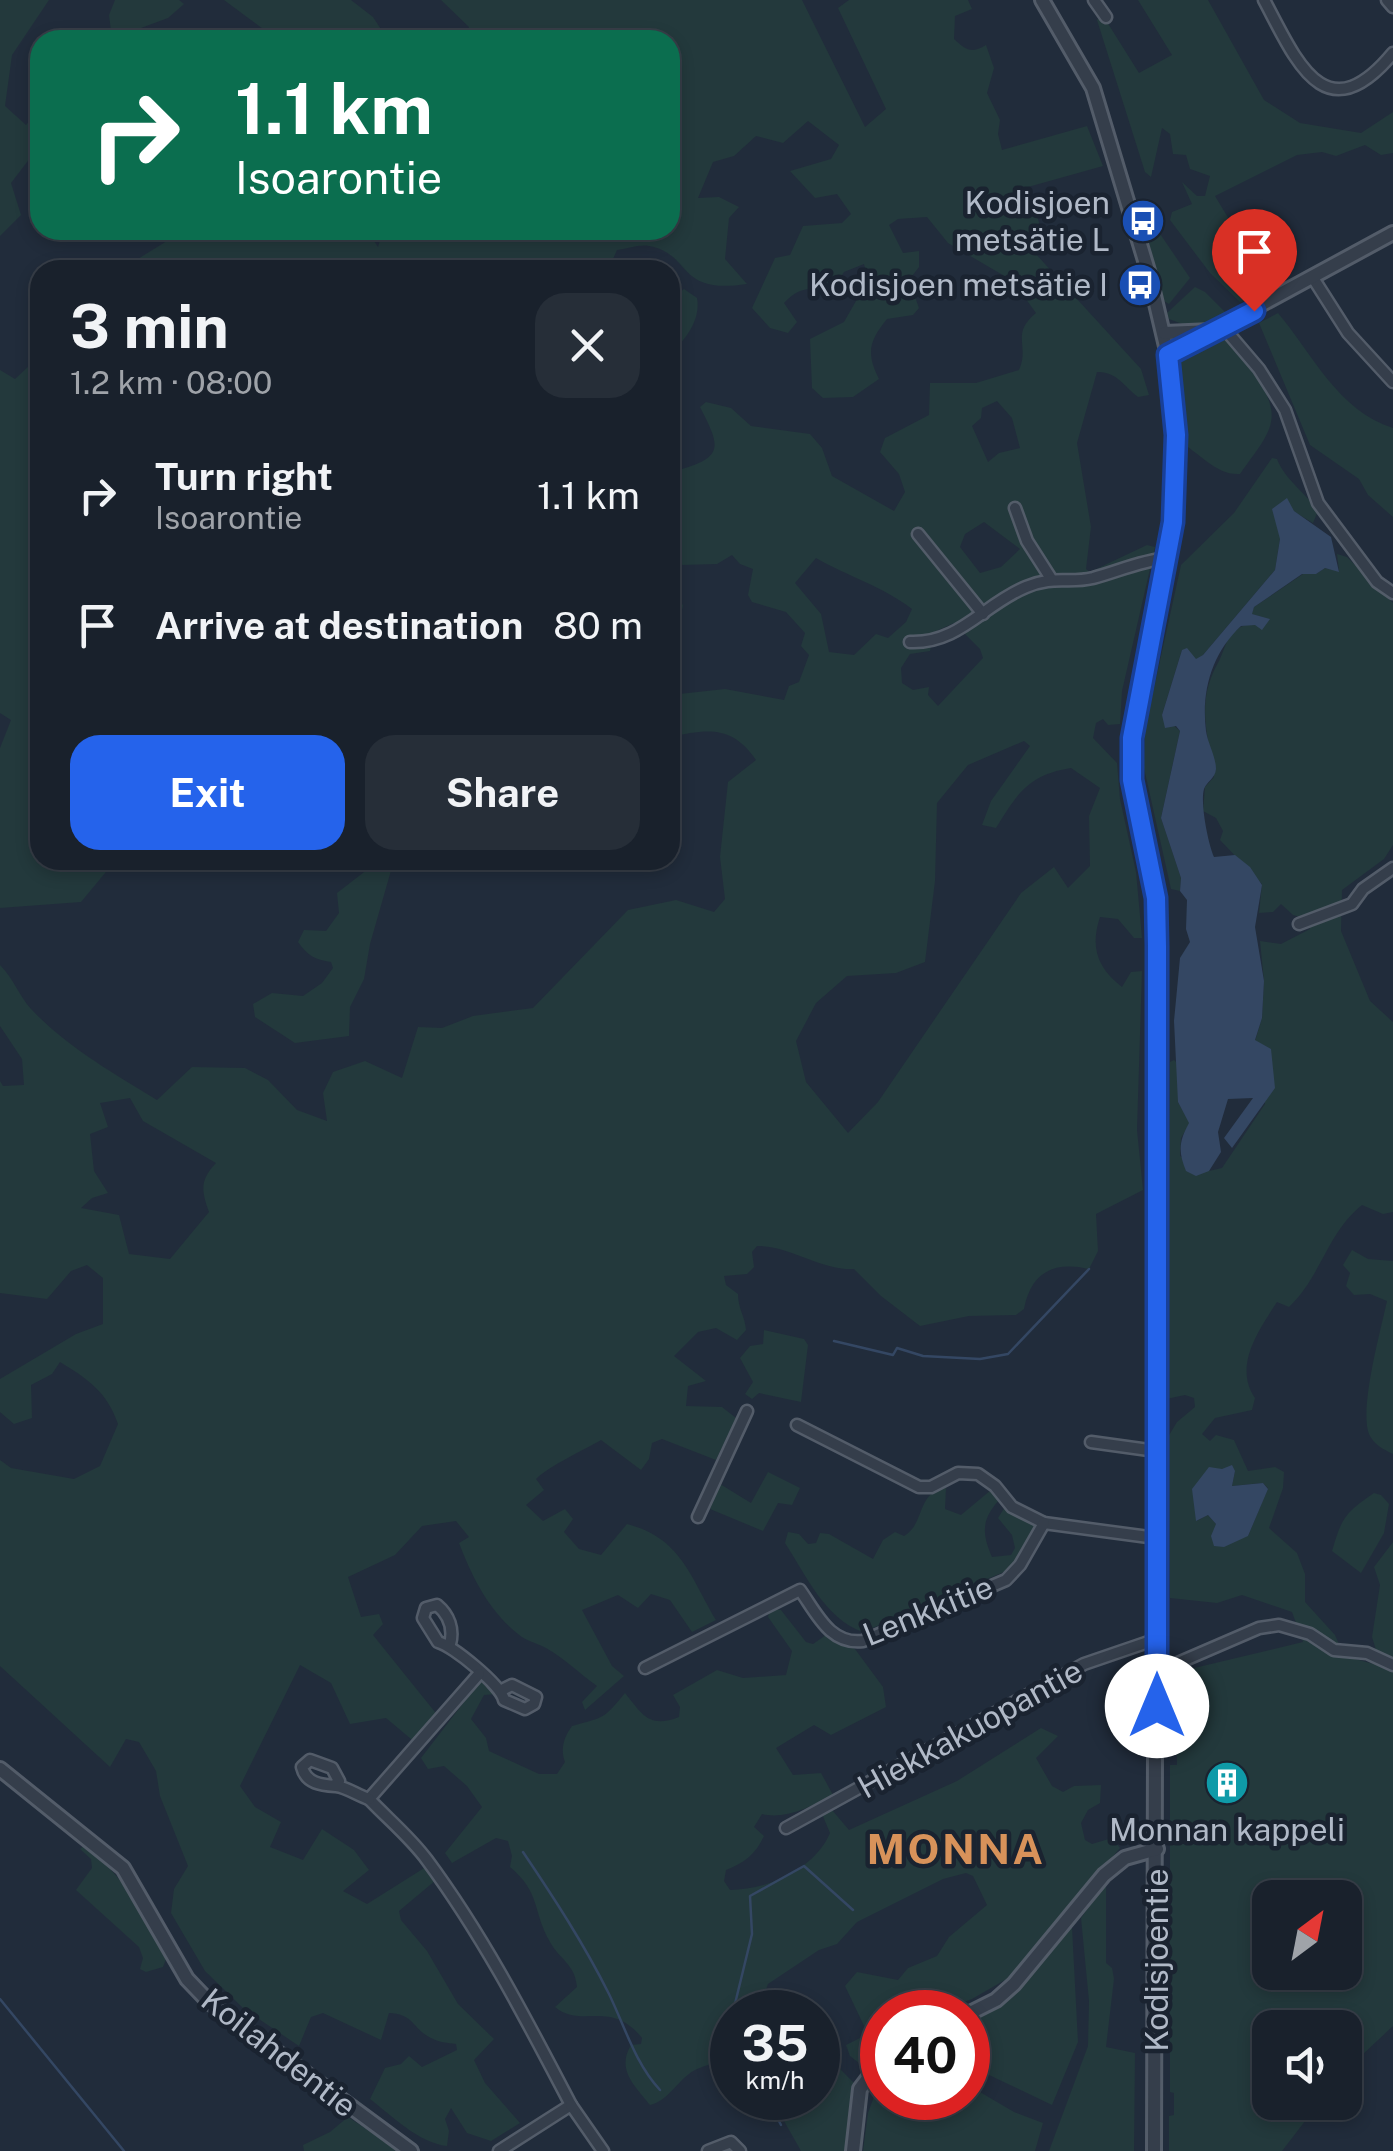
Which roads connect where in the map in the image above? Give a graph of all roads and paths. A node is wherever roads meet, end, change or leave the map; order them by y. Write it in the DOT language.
graph roads {
  1 [pos="1042,0"];
  2 [pos="1094,0"];
  3 [pos="1264,0"];
  4 [pos="1387,0"];
  5 [pos="1393,7"];
  6 [pos="1106,17"];
  7 [pos="1393,53"];
  8 [pos="1392,235"];
  9 [pos="1313,278"];
  10 [pos="1222,329"];
  11 [pos="1165,333"];
  12 [pos="1168,355"];
  13 [pos="1393,382"];
  14 [pos="1015,508"];
  15 [pos="918,534"];
  16 [pos="1167,558"];
  17 [pos="1050,577"];
  18 [pos="1393,593"];
  19 [pos="983,614"];
  20 [pos="910,642"];
  21 [pos="1393,868"];
  22 [pos="1299,924"];
  23 [pos="746,1410"];
  24 [pos="796,1424"];
  25 [pos="1091,1442"];
  26 [pos="1156,1451"];
  27 [pos="698,1517"];
  28 [pos="1044,1524"];
  29 [pos="1156,1538"];
  30 [pos="1158,1639"];
  31 [pos="450,1644"];
  32 [pos="1393,1665"];
  33 [pos="645,1668"];
  34 [pos="1157,1672"];
  35 [pos="480,1674"];
  36 [pos="502,1690"];
  37 [pos="0,1769"];
  38 [pos="334,1786"];
  39 [pos="369,1800"];
  40 [pos="786,1828"];
  41 [pos="1157,1849"];
  42 [pos="990,2003"];
  43 [pos="860,2090"];
  44 [pos="571,2105"];
  45 [pos="411,2151"];
  46 [pos="498,2151"];
  47 [pos="603,2151"];
  48 [pos="708,2151"];
  49 [pos="740,2151"];
  50 [pos="852,2151"];
  51 [pos="1154,2151"];
  1 -- 11 [label="street, Kodisjoentie"];
  2 -- 6 [label="street"];
  3 -- 7 [label="street"];
  4 -- 5 [label="street"];
  8 -- 9 [label="street"];
  9 -- 10 [label="street"];
  9 -- 13 [label="street"];
  10 -- 11 [label="street"];
  10 -- 12 [label="street"];
  10 -- 18 [label="street"];
  11 -- 12 [label="street, Kodisjoentie"];
  12 -- 16 [label="street, Kodisjoentie"];
  14 -- 17 [label="street"];
  15 -- 19 [label="street"];
  16 -- 17 [label="street"];
  16 -- 26 [label="street, Kodisjoentie"];
  17 -- 19 [label="street"];
  19 -- 20 [label="street"];
  21 -- 22 [label="street"];
  23 -- 27 [label="street"];
  24 -- 28 [label="street"];
  25 -- 26 [label="street"];
  26 -- 29 [label="street, Kodisjoentie"];
  28 -- 29 [label="street"];
  28 -- 33 [label="street, Lenkkitie"];
  29 -- 30 [label="street, Kodisjoentie"];
  30 -- 34 [label="street, Kodisjoentie"];
  30 -- 40 [label="street, Hiekkakuopantie"];
  31 -- 35 [label="street"];
  32 -- 34 [label="street"];
  34 -- 41 [label="street, Kodisjoentie"];
  35 -- 36 [label="street"];
  35 -- 39 [label="street"];
  37 -- 45 [label="street, Koilahdentie"];
  38 -- 39 [label="street"];
  39 -- 44 [label="street"];
  41 -- 42 [label="street"];
  41 -- 51 [label="street, Kodisjoentie"];
  43 -- 50 [label="street"];
  44 -- 46 [label="street"];
  44 -- 47 [label="street"];
  48 -- 49 [label="street"];
}
